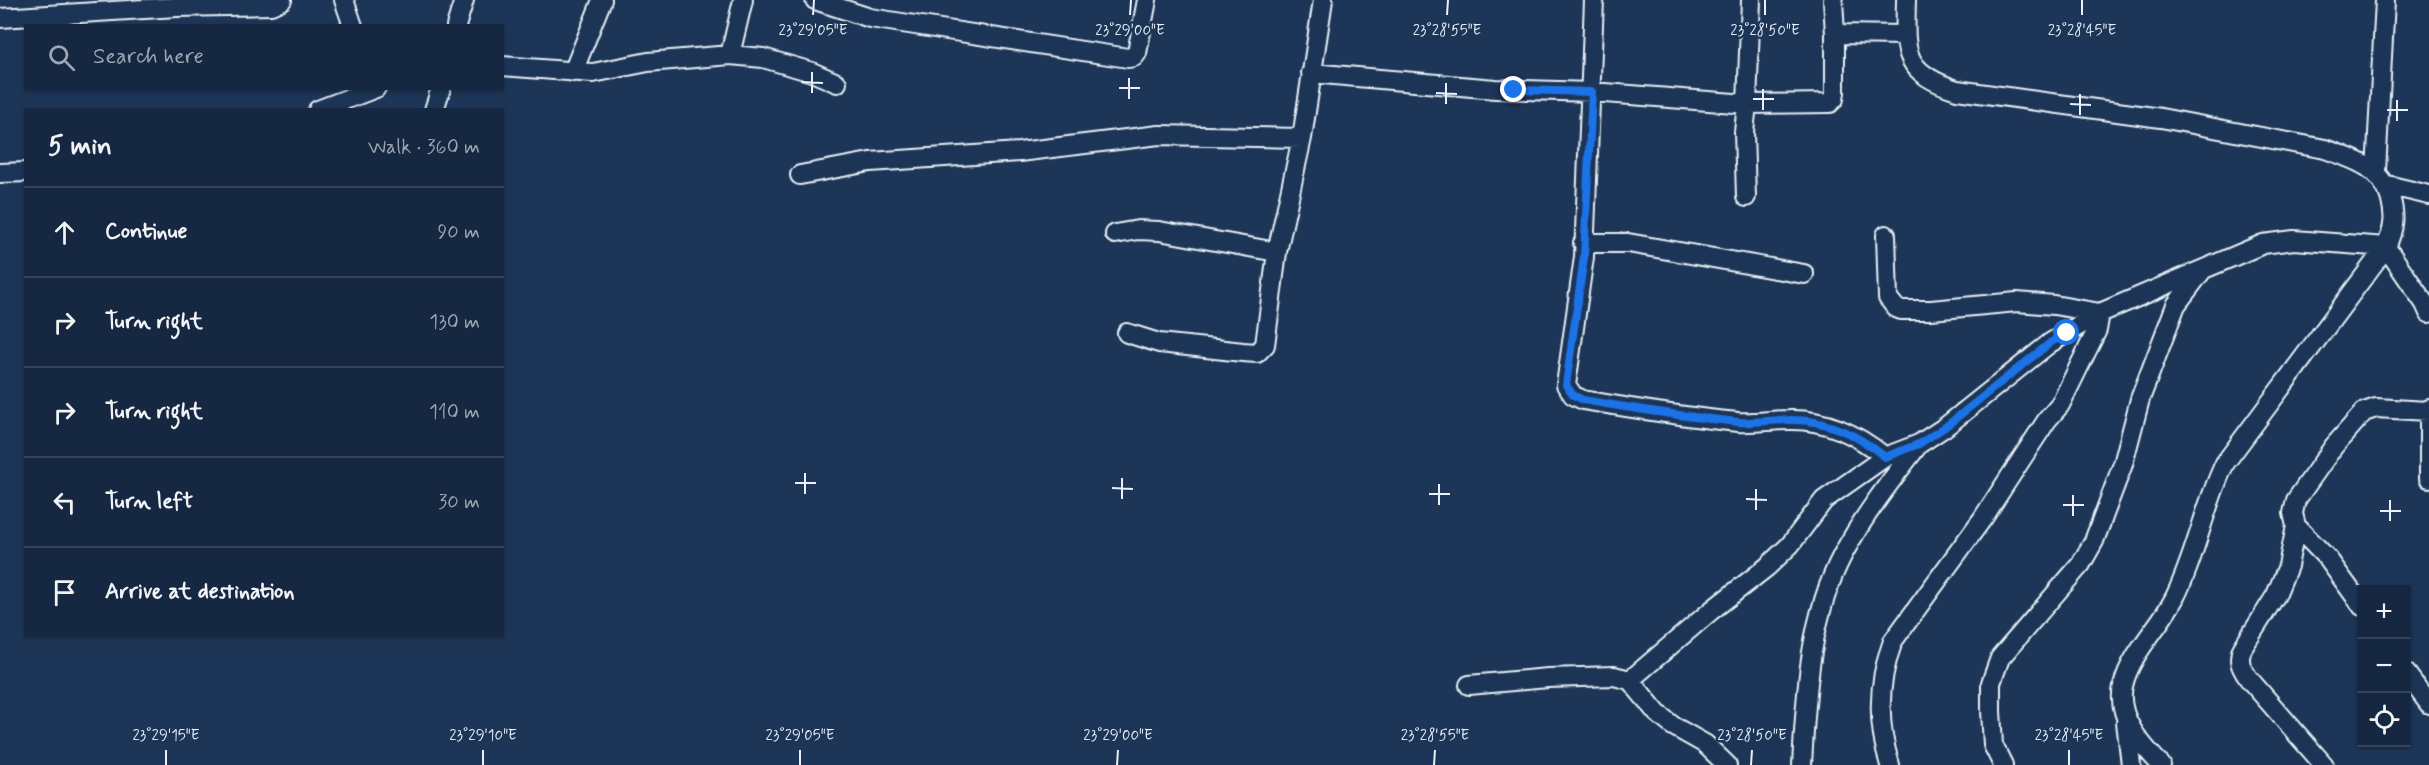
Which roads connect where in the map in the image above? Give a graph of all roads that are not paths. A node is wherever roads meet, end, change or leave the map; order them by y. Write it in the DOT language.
graph roads {
  1 [pos="282,0"];
  2 [pos="344,0"];
  3 [pos="464,0"];
  4 [pos="602,0"];
  5 [pos="743,0"];
  6 [pos="815,0"];
  7 [pos="1147,0"];
  8 [pos="1323,0"];
  9 [pos="1594,0"];
  10 [pos="1751,0"];
  11 [pos="1833,0"];
  12 [pos="1906,0"];
  13 [pos="2385,0"];
  14 [pos="213,3"];
  15 [pos="179,4"];
  16 [pos="0,18"];
  17 [pos="352,24"];
  18 [pos="457,24"];
  19 [pos="1835,34"];
  20 [pos="1905,35"];
  21 [pos="730,55"];
  22 [pos="504,66"];
  23 [pos="573,72"];
  24 [pos="1311,73"];
  25 [pos="837,83"];
  26 [pos="372,90"];
  27 [pos="440,90"];
  28 [pos="1592,92"];
  29 [pos="1747,104"];
  30 [pos="323,108"];
  31 [pos="435,108"];
  32 [pos="1302,138"];
  33 [pos="24,172"];
  34 [pos="0,173"];
  35 [pos="800,175"];
  36 [pos="2381,179"];
  37 [pos="2429,195"];
  38 [pos="1746,197"];
  39 [pos="1115,234"];
  40 [pos="1886,235"];
  41 [pos="1583,243"];
  42 [pos="2386,247"];
  43 [pos="1277,252"];
  44 [pos="2205,268"];
  45 [pos="1803,274"];
  46 [pos="2100,313"];
  47 [pos="2429,313"];
  48 [pos="1127,333"];
  49 [pos="2429,410"];
  50 [pos="1919,444"];
  51 [pos="1885,457"];
  52 [pos="2429,477"];
  53 [pos="2296,526"];
  54 [pos="2357,600"];
  55 [pos="1630,680"];
  56 [pos="2411,680"];
  57 [pos="1469,685"];
  58 [pos="2429,704"];
  59 [pos="2125,717"];
  60 [pos="1727,765"];
  61 [pos="1802,765"];
  62 [pos="1890,765"];
  63 [pos="2003,765"];
  64 [pos="2131,765"];
  65 [pos="2161,765"];
  66 [pos="2324,765"];
  1 -- 14 [label="street"];
  2 -- 17 [label="street"];
  3 -- 18 [label="street"];
  4 -- 23 [label="street"];
  5 -- 21 [label="street"];
  6 -- 7 [label="street"];
  8 -- 24 [label="street"];
  9 -- 28 [label="street"];
  10 -- 29 [label="street"];
  11 -- 19 [label="street"];
  12 -- 20 [label="street"];
  13 -- 36 [label="street"];
  14 -- 15 [label="street"];
  15 -- 16 [label="street"];
  19 -- 20 [label="street"];
  19 -- 29 [label="street"];
  20 -- 36 [label="street"];
  21 -- 23 [label="street"];
  21 -- 25 [label="street"];
  22 -- 23 [label="street"];
  24 -- 28 [label="street"];
  24 -- 32 [label="street"];
  26 -- 30 [label="street"];
  27 -- 31 [label="street"];
  28 -- 29 [label="street"];
  28 -- 41 [label="street"];
  29 -- 38 [label="street"];
  32 -- 35 [label="street"];
  32 -- 43 [label="street"];
  33 -- 34 [label="street"];
  36 -- 37 [label="street"];
  36 -- 42 [label="street"];
  39 -- 43 [label="street"];
  40 -- 46 [label="street"];
  41 -- 45 [label="street"];
  41 -- 51 [label="street"];
  42 -- 44 [label="street"];
  42 -- 47 [label="street"];
  42 -- 59 [label="street"];
  43 -- 48 [label="street"];
  44 -- 46 [label="street"];
  44 -- 63 [label="street"];
  46 -- 50 [label="street"];
  46 -- 62 [label="street"];
  49 -- 52 [label="street"];
  49 -- 53 [label="street"];
  50 -- 51 [label="street"];
  50 -- 61 [label="street"];
  51 -- 55 [label="street"];
  53 -- 54 [label="street"];
  53 -- 66 [label="street"];
  55 -- 57 [label="street"];
  55 -- 60 [label="street"];
  56 -- 58 [label="street"];
  59 -- 64 [label="street"];
  59 -- 65 [label="street"];
}
